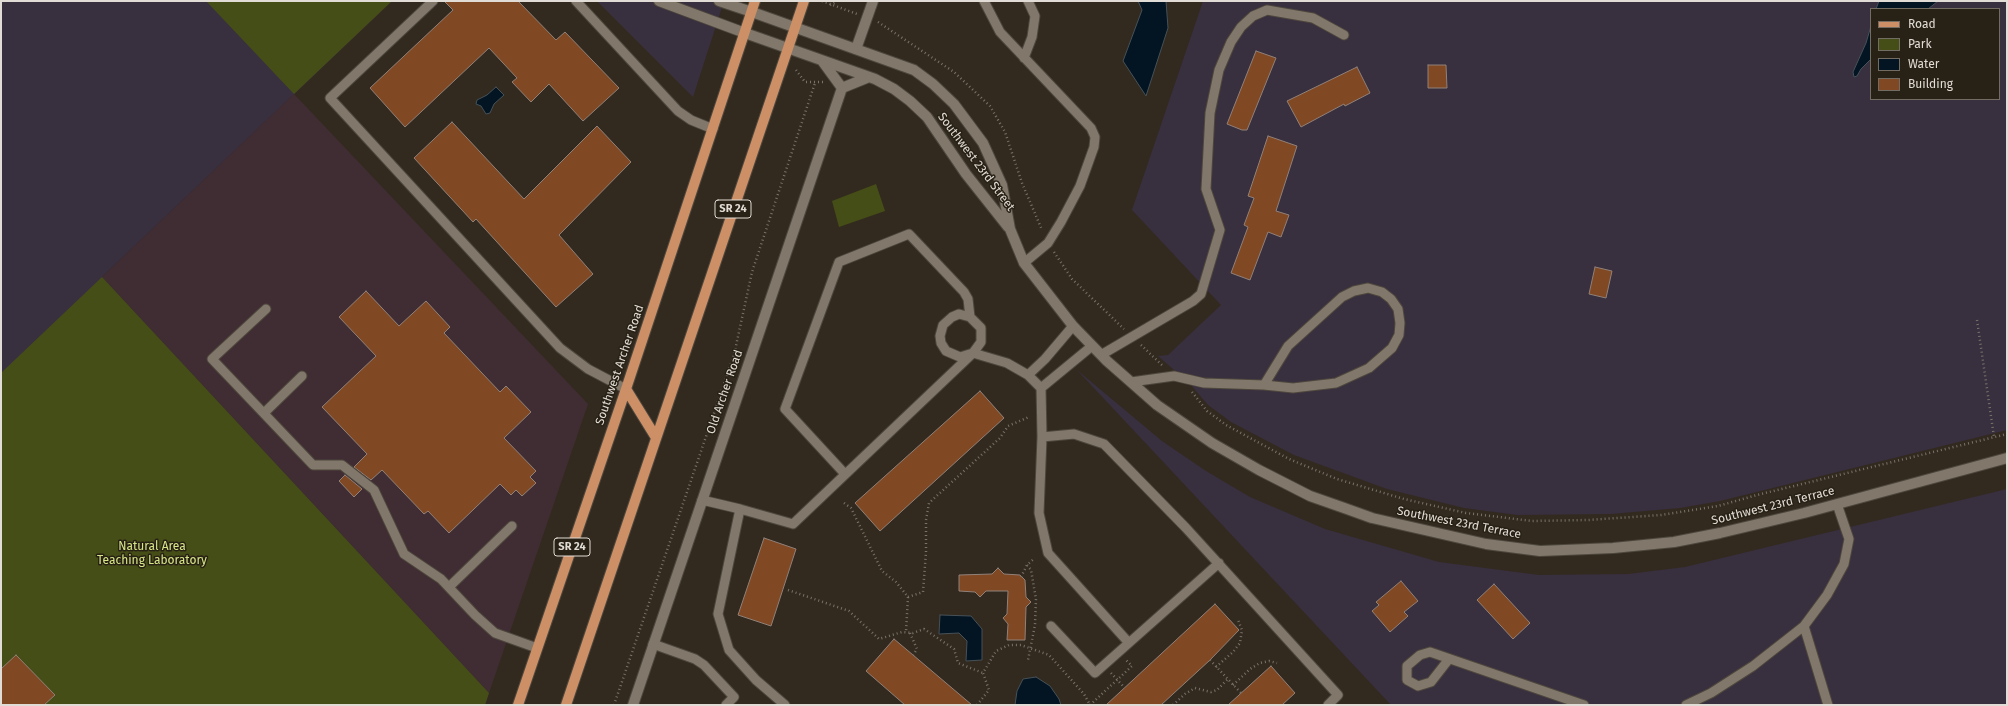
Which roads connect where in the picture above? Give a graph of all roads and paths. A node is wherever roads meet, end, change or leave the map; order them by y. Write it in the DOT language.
graph roads {
  1 [pos="433,1"];
  2 [pos="576,1"];
  3 [pos="659,1"];
  4 [pos="719,1"];
  5 [pos="755,1"];
  6 [pos="804,1"];
  7 [pos="822,1"];
  8 [pos="837,1"];
  9 [pos="872,1"];
  10 [pos="984,1"];
  11 [pos="1028,1"];
  12 [pos="752,12"];
  13 [pos="794,27"];
  14 [pos="745,33"];
  15 [pos="1344,35"];
  16 [pos="787,49"];
  17 [pos="856,49"];
  18 [pos="1024,58"];
  19 [pos="823,62"];
  20 [pos="796,70"];
  21 [pos="869,77"];
  22 [pos="842,88"];
  23 [pos="713,129"];
  24 [pos="1010,228"];
  25 [pos="1024,263"];
  26 [pos="266,309"];
  27 [pos="970,316"];
  28 [pos="1977,320"];
  29 [pos="1073,326"];
  30 [pos="1092,346"];
  31 [pos="973,353"];
  32 [pos="1101,355"];
  33 [pos="1028,375"];
  34 [pos="302,376"];
  35 [pos="1131,382"];
  36 [pos="1264,385"];
  37 [pos="1041,388"];
  38 [pos="626,389"];
  39 [pos="264,413"];
  40 [pos="1032,416"];
  41 [pos="655,436"];
  42 [pos="1042,437"];
  43 [pos="1994,437"];
  44 [pos="2007,458"];
  45 [pos="846,474"];
  46 [pos="702,500"];
  47 [pos="844,503"];
  48 [pos="1837,504"];
  49 [pos="740,509"];
  50 [pos="512,526"];
  51 [pos="1035,558"];
  52 [pos="1219,563"];
  53 [pos="1027,564"];
  54 [pos="1021,577"];
  55 [pos="449,587"];
  56 [pos="788,590"];
  57 [pos="908,597"];
  58 [pos="1238,620"];
  59 [pos="1051,626"];
  60 [pos="1804,626"];
  61 [pos="906,632"];
  62 [pos="910,632"];
  63 [pos="1129,643"];
  64 [pos="653,644"];
  65 [pos="537,648"];
  66 [pos="1031,648"];
  67 [pos="913,655"];
  68 [pos="1449,659"];
  69 [pos="1028,660"];
  70 [pos="1210,660"];
  71 [pos="1128,662"];
  72 [pos="1277,663"];
  73 [pos="1216,667"];
  74 [pos="1108,670"];
  75 [pos="983,673"];
  76 [pos="1228,679"];
  77 [pos="1117,680"];
  78 [pos="1233,685"];
  79 [pos="1123,686"];
  80 [pos="1241,693"];
  81 [pos="518,705"];
  82 [pos="566,705"];
  83 [pos="614,705"];
  84 [pos="633,705"];
  85 [pos="726,705"];
  86 [pos="785,705"];
  87 [pos="977,705"];
  88 [pos="1090,705"];
  89 [pos="1173,705"];
  90 [pos="1328,705"];
  91 [pos="1584,705"];
  92 [pos="1686,705"];
  93 [pos="1828,705"];
  1 -- 38 [label="lane"];
  2 -- 23 [label="lane"];
  3 -- 14 [label="street, Southwest 23rd Street"];
  4 -- 12 [label="street, Southwest 23rd Street"];
  5 -- 12 [label="main road, SR 24"];
  6 -- 13 [label="main road, SR 24"];
  7 -- 8 [label="path"];
  9 -- 17 [label="street"];
  10 -- 18 [label="lane"];
  11 -- 18 [label="lane"];
  12 -- 13 [label="street, Southwest 23rd Street"];
  12 -- 14 [label="main road, SR 24"];
  13 -- 16 [label="main road, SR 24"];
  13 -- 17 [label="street, Southwest 23rd Street"];
  14 -- 16 [label="street, Southwest 23rd Street"];
  14 -- 23 [label="main road, Southwest Archer Road / SR 24"];
  15 -- 32 [label="lane"];
  16 -- 19 [label="street, Southwest 23rd Street"];
  16 -- 41 [label="main road, SR 24"];
  17 -- 24 [label="street, Southwest 23rd Street"];
  18 -- 25 [label="lane"];
  19 -- 21 [label="street, Southwest 23rd Street"];
  19 -- 22 [label="street"];
  20 -- 83 [label="path"];
  21 -- 22 [label="street"];
  21 -- 24 [label="street, Southwest 23rd Street"];
  22 -- 46 [label="street, Old Archer Road"];
  23 -- 38 [label="main road, Southwest Archer Road / SR 24"];
  24 -- 25 [label="street, Southwest 23rd Terrace"];
  25 -- 29 [label="street, Southwest 23rd Terrace"];
  26 -- 39 [label="lane"];
  27 -- 31 [label="lane"];
  27 -- 31 [label="lane"];
  27 -- 45 [label="lane"];
  28 -- 43 [label="path"];
  29 -- 30 [label="street, Southwest 23rd Terrace"];
  29 -- 33 [label="lane"];
  30 -- 32 [label="street, Southwest 23rd Terrace"];
  30 -- 37 [label="lane"];
  31 -- 33 [label="lane"];
  31 -- 45 [label="lane"];
  32 -- 35 [label="street, Southwest 23rd Terrace"];
  33 -- 37 [label="lane"];
  34 -- 39 [label="lane"];
  35 -- 36 [label="lane"];
  35 -- 48 [label="street, Southwest 23rd Terrace"];
  36 -- 36 [label="lane"];
  37 -- 42 [label="lane"];
  38 -- 41 [label="main road"];
  38 -- 65 [label="main road, Southwest Archer Road / SR 24"];
  39 -- 55 [label="lane"];
  40 -- 57 [label="path"];
  41 -- 82 [label="main road, SR 24"];
  42 -- 52 [label="lane"];
  42 -- 63 [label="lane"];
  44 -- 48 [label="street, Southwest 23rd Terrace"];
  45 -- 49 [label="lane"];
  46 -- 49 [label="lane"];
  46 -- 64 [label="street, Old Archer Road"];
  47 -- 57 [label="path"];
  48 -- 60 [label="lane"];
  49 -- 86 [label="lane"];
  50 -- 55 [label="lane"];
  51 -- 53 [label="path"];
  52 -- 63 [label="lane"];
  52 -- 90 [label="lane"];
  53 -- 54 [label="path"];
  53 -- 66 [label="path"];
  55 -- 65 [label="lane"];
  56 -- 61 [label="path"];
  57 -- 61 [label="path"];
  58 -- 73 [label="path"];
  59 -- 63 [label="lane"];
  60 -- 92 [label="lane"];
  60 -- 93 [label="lane"];
  61 -- 62 [label="path"];
  62 -- 67 [label="path"];
  62 -- 75 [label="path"];
  64 -- 84 [label="street, Old Archer Road"];
  64 -- 85 [label="lane"];
  65 -- 81 [label="main road, Southwest Archer Road / SR 24"];
  66 -- 69 [label="path"];
  66 -- 75 [label="path"];
  66 -- 88 [label="path"];
  68 -- 68 [label="lane"];
  68 -- 91 [label="lane"];
  70 -- 73 [label="path"];
  71 -- 77 [label="path"];
  72 -- 78 [label="path"];
  73 -- 76 [label="path"];
  74 -- 77 [label="path"];
  75 -- 87 [label="path"];
  76 -- 78 [label="path"];
  76 -- 89 [label="path"];
  77 -- 79 [label="path"];
  77 -- 88 [label="path"];
  78 -- 80 [label="path"];
}
